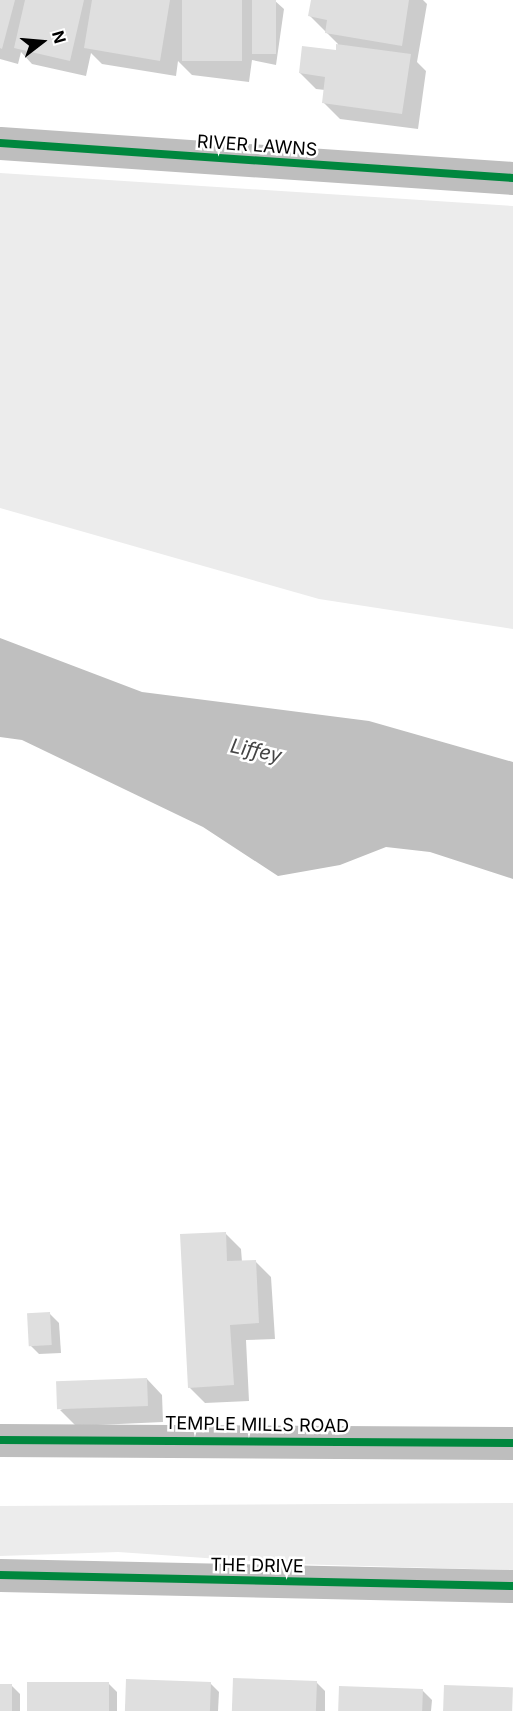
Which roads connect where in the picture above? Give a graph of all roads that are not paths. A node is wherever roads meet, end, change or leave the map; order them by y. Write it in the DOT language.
graph roads {
  1 [pos="0,143"];
  2 [pos="513,178"];
  3 [pos="0,1440"];
  4 [pos="513,1443"];
  5 [pos="0,1575"];
  6 [pos="513,1586"];
  1 -- 2 [label="street, RIVER LAWNS"];
  3 -- 4 [label="street, TEMPLE MILLS ROAD"];
  5 -- 6 [label="street, THE DRIVE"];
}
